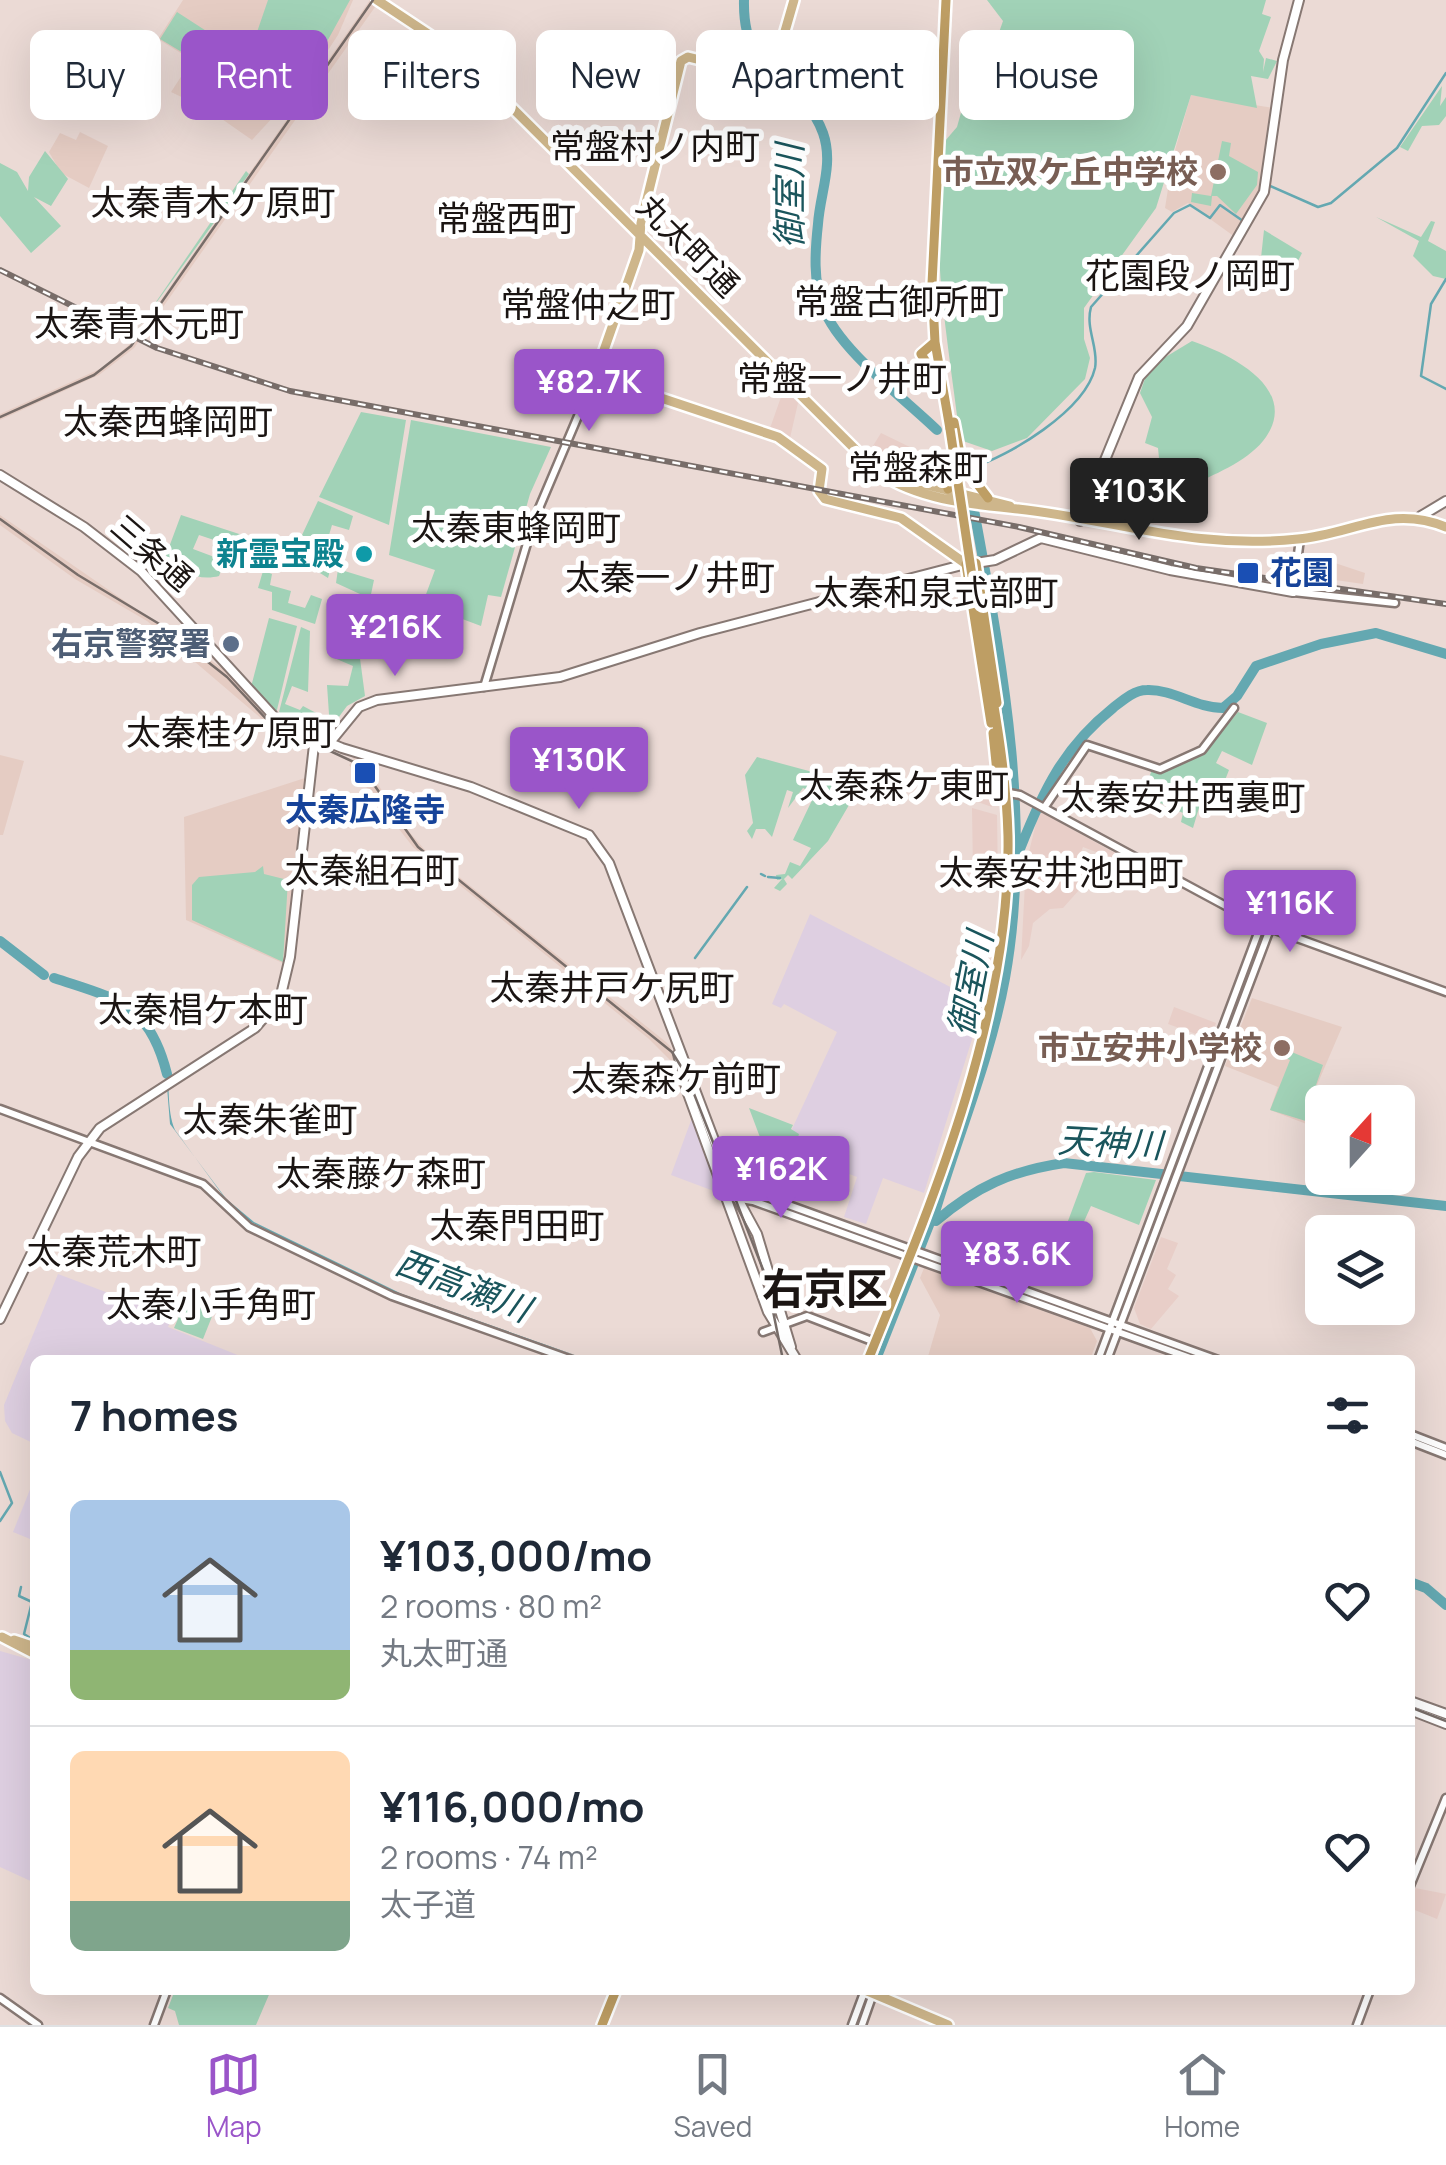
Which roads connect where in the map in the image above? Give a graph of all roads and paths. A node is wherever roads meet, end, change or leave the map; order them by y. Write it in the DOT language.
graph roads {
  1 [pos="377,0"];
  2 [pos="794,0"];
  3 [pos="946,0"];
  4 [pos="1299,0"];
  5 [pos="641,236"];
  6 [pos="935,342"];
  7 [pos="596,376"];
  8 [pos="944,389"];
  9 [pos="867,458"];
  10 [pos="960,458"];
  11 [pos="0,474"];
  12 [pos="948,489"];
  13 [pos="934,497"];
  14 [pos="988,498"];
  15 [pos="1446,501"];
  16 [pos="997,508"];
  17 [pos="1014,508"];
  18 [pos="1420,516"];
  19 [pos="1080,521"];
  20 [pos="1446,527"];
  21 [pos="1300,539"];
  22 [pos="978,562"];
  23 [pos="1293,592"];
  24 [pos="1395,604"];
  25 [pos="484,688"];
  26 [pos="1234,708"];
  27 [pos="994,724"];
  28 [pos="325,742"];
  29 [pos="1009,793"];
  30 [pos="1039,805"];
  31 [pos="1265,927"];
  32 [pos="1446,992"];
  33 [pos="0,1110"];
  34 [pos="88,1143"];
  35 [pos="1169,1181"];
  36 [pos="732,1195"];
  37 [pos="910,1253"];
  38 [pos="0,1318"];
  39 [pos="1110,1324"];
  40 [pos="780,1326"];
  41 [pos="1119,1327"];
  42 [pos="763,1332"];
  43 [pos="872,1341"];
  44 [pos="558,1355"];
  45 [pos="795,1355"];
  46 [pos="868,1355"];
  47 [pos="868,1355"];
  48 [pos="1100,1355"];
  49 [pos="1109,1355"];
  50 [pos="1184,1355"];
  51 [pos="1203,1355"];
  52 [pos="1415,1439"];
  53 [pos="1446,1451"];
  54 [pos="1,1637"];
  55 [pos="30,1645"];
  56 [pos="30,1652"];
  57 [pos="1415,1702"];
  58 [pos="1415,1712"];
  59 [pos="1446,1714"];
  60 [pos="1446,1724"];
  61 [pos="1446,1798"];
  62 [pos="1415,1874"];
  63 [pos="165,1995"];
  64 [pos="614,1995"];
  65 [pos="867,1995"];
  66 [pos="868,1995"];
  67 [pos="878,1995"];
  68 [pos="1368,1995"];
  69 [pos="0,1998"];
  70 [pos="38,2025"];
  71 [pos="154,2025"];
  72 [pos="602,2025"];
  73 [pos="852,2025"];
  74 [pos="862,2025"];
  75 [pos="948,2025"];
  76 [pos="1356,2025"];
  1 -- 5 [label="main road, 丸太町通"];
  2 -- 5 [label="main road"];
  3 -- 6 [label="highway"];
  4 -- 19 [label="main road"];
  5 -- 7 [label="main road"];
  5 -- 9 [label="main road, 丸太町通"];
  6 -- 8 [label="highway"];
  6 -- 8 [label="highway"];
  6 -- 10 [label="highway"];
  7 -- 22 [label="main road"];
  7 -- 25 [label="street"];
  8 -- 27 [label="highway, bridge"];
  9 -- 12 [label="main road, 丸太町通"];
  9 -- 13 [label="main road, 丸太町通"];
  10 -- 12 [label="highway"];
  10 -- 14 [label="highway"];
  11 -- 28 [label="main road, 三条通"];
  12 -- 13 [label="main road"];
  12 -- 14 [label="main road, 丸太町通"];
  12 -- 16 [label="main road"];
  13 -- 16 [label="main road, 丸太町通"];
  14 -- 17 [label="main road, 丸太町通"];
  15 -- 18 [label="main road"];
  16 -- 17 [label="main road, 丸太町通"];
  17 -- 19 [label="main road, 丸太町通"];
  18 -- 20 [label="main road"];
  18 -- 21 [label="main road, 丸太町通"];
  19 -- 21 [label="main road, 丸太町通"];
  21 -- 23 [label="street"];
  22 -- 23 [label="main road"];
  22 -- 25 [label="main road"];
  22 -- 27 [label="highway"];
  23 -- 24 [label="street"];
  25 -- 28 [label="main road"];
  26 -- 30 [label="street"];
  27 -- 29 [label="highway"];
  28 -- 34 [label="main road"];
  28 -- 36 [label="main road, 三条通"];
  29 -- 30 [label="street"];
  29 -- 37 [label="highway"];
  30 -- 31 [label="street"];
  31 -- 32 [label="street"];
  31 -- 35 [label="street"];
  33 -- 34 [label="street"];
  34 -- 38 [label="main road"];
  34 -- 44 [label="street"];
  35 -- 39 [label="street"];
  35 -- 41 [label="street"];
  36 -- 37 [label="street"];
  36 -- 40 [label="main road, 三条通"];
  37 -- 39 [label="street"];
  37 -- 43 [label="highway"];
  37 -- 46 [label="highway"];
  39 -- 41 [label="street"];
  39 -- 48 [label="street"];
  40 -- 42 [label="street"];
  40 -- 43 [label="street"];
  40 -- 45 [label="main road, 三条通"];
  41 -- 49 [label="street"];
  41 -- 50 [label="street"];
  41 -- 51 [label="street"];
  43 -- 47 [label="highway"];
  52 -- 53 [label="street"];
  54 -- 55 [label="main road"];
  54 -- 56 [label="main road"];
  57 -- 59 [label="main road"];
  58 -- 60 [label="main road"];
  61 -- 62 [label="street"];
  63 -- 71 [label="street"];
  64 -- 72 [label="highway"];
  65 -- 73 [label="street"];
  66 -- 74 [label="street"];
  67 -- 75 [label="main road"];
  68 -- 76 [label="street"];
  69 -- 70 [label="street"];
}
